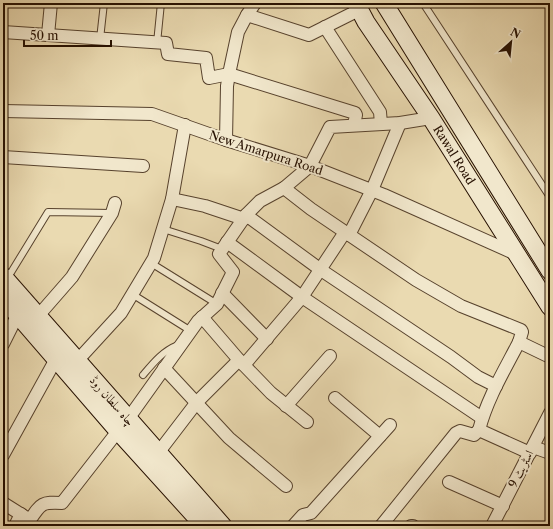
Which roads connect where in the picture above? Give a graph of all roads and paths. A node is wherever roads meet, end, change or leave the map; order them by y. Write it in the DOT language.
graph roads {
  1 [pos="51,3"];
  2 [pos="104,3"];
  3 [pos="161,3"];
  4 [pos="255,3"];
  5 [pos="384,3"];
  6 [pos="424,3"];
  7 [pos="357,6"];
  8 [pos="246,15"];
  9 [pos="325,27"];
  10 [pos="3,32"];
  11 [pos="48,35"];
  12 [pos="100,39"];
  13 [pos="156,43"];
  14 [pos="229,74"];
  15 [pos="3,111"];
  16 [pos="431,118"];
  17 [pos="400,123"];
  18 [pos="381,124"];
  19 [pos="185,125"];
  20 [pos="354,125"];
  21 [pos="226,140"];
  22 [pos="3,157"];
  23 [pos="143,166"];
  24 [pos="310,166"];
  25 [pos="284,188"];
  26 [pos="372,190"];
  27 [pos="550,197"];
  28 [pos="172,199"];
  29 [pos="114,208"];
  30 [pos="245,217"];
  31 [pos="163,229"];
  32 [pos="347,234"];
  33 [pos="225,246"];
  34 [pos="516,254"];
  35 [pos="151,263"];
  36 [pos="321,270"];
  37 [pos="550,271"];
  38 [pos="5,278"];
  39 [pos="132,294"];
  40 [pos="302,297"];
  41 [pos="3,298"];
  42 [pos="220,298"];
  43 [pos="550,307"];
  44 [pos="18,314"];
  45 [pos="38,316"];
  46 [pos="202,317"];
  47 [pos="191,331"];
  48 [pos="267,339"];
  49 [pos="519,342"];
  50 [pos="3,344"];
  51 [pos="182,344"];
  52 [pos="330,356"];
  53 [pos="550,357"];
  54 [pos="56,359"];
  55 [pos="77,361"];
  56 [pos="242,362"];
  57 [pos="164,368"];
  58 [pos="143,374"];
  59 [pos="496,386"];
  60 [pos="335,398"];
  61 [pos="197,402"];
  62 [pos="286,406"];
  63 [pos="550,413"];
  64 [pos="482,418"];
  65 [pos="307,422"];
  66 [pos="123,425"];
  67 [pos="390,425"];
  68 [pos="479,430"];
  69 [pos="380,436"];
  70 [pos="531,450"];
  71 [pos="158,453"];
  72 [pos="550,453"];
  73 [pos="3,455"];
  74 [pos="449,482"];
  75 [pos="286,486"];
  76 [pos="3,503"];
  77 [pos="503,506"];
  78 [pos="26,520"];
  79 [pos="15,526"];
  80 [pos="204,526"];
  81 [pos="223,526"];
  82 [pos="293,526"];
  83 [pos="381,526"];
  84 [pos="492,526"];
  1 -- 11 [label="street"];
  2 -- 12 [label="lane"];
  3 -- 13 [label="lane"];
  4 -- 8 [label="street"];
  5 -- 37 [label="main road, Rawal Road"];
  6 -- 27 [label="lane"];
  7 -- 9 [label="street"];
  7 -- 16 [label="main road, Rawal Road"];
  8 -- 9 [label="street"];
  8 -- 14 [label="street"];
  9 -- 18 [label="street"];
  10 -- 11 [label="street"];
  11 -- 12 [label="street"];
  12 -- 13 [label="street"];
  13 -- 14 [label="street"];
  14 -- 20 [label="street"];
  14 -- 21 [label="street"];
  15 -- 19 [label="street, New Amarpura Road"];
  16 -- 17 [label="street"];
  16 -- 34 [label="main road, Rawal Road"];
  17 -- 18 [label="street"];
  17 -- 26 [label="street"];
  18 -- 20 [label="street"];
  19 -- 21 [label="street, New Amarpura Road"];
  19 -- 28 [label="street"];
  20 -- 24 [label="street"];
  21 -- 24 [label="street, New Amarpura Road"];
  22 -- 23 [label="street"];
  24 -- 25 [label="street"];
  24 -- 26 [label="street, New Amarpura Road"];
  25 -- 30 [label="street"];
  25 -- 32 [label="street"];
  26 -- 32 [label="street"];
  26 -- 34 [label="street, New Amarpura Road"];
  28 -- 30 [label="street"];
  28 -- 31 [label="street"];
  29 -- 38 [label="lane"];
  29 -- 45 [label="street"];
  30 -- 33 [label="street"];
  30 -- 36 [label="street"];
  31 -- 33 [label="lane"];
  31 -- 35 [label="street"];
  32 -- 36 [label="street"];
  32 -- 49 [label="street"];
  33 -- 40 [label="street"];
  33 -- 42 [label="street"];
  34 -- 43 [label="main road, Rawal Road"];
  35 -- 39 [label="street"];
  35 -- 42 [label="lane"];
  36 -- 40 [label="street"];
  36 -- 59 [label="street"];
  38 -- 45 [label="main road, چاہ سلطان روڈ"];
  39 -- 47 [label="lane"];
  39 -- 55 [label="street"];
  40 -- 48 [label="street"];
  40 -- 64 [label="street"];
  41 -- 44 [label="main road, چاہ سلطان روڈ"];
  42 -- 46 [label="street"];
  42 -- 48 [label="street"];
  44 -- 50 [label="street"];
  44 -- 54 [label="main road, چاہ سلطان روڈ"];
  45 -- 55 [label="main road, چاہ سلطان روڈ"];
  46 -- 47 [label="street"];
  46 -- 56 [label="street"];
  47 -- 51 [label="street"];
  48 -- 56 [label="street"];
  49 -- 53 [label="street"];
  49 -- 59 [label="street"];
  51 -- 57 [label="street"];
  51 -- 58 [label="lane"];
  52 -- 62 [label="street"];
  54 -- 66 [label="main road, چاہ سلطان روڈ"];
  54 -- 73 [label="street"];
  55 -- 66 [label="main road, چاہ سلطان روڈ"];
  56 -- 61 [label="street"];
  56 -- 62 [label="street"];
  57 -- 61 [label="street"];
  57 -- 66 [label="street"];
  59 -- 64 [label="street"];
  60 -- 69 [label="street"];
  61 -- 71 [label="street"];
  61 -- 75 [label="street"];
  62 -- 65 [label="street"];
  63 -- 70 [label="street, اسٹریٹ 9"];
  64 -- 68 [label="street"];
  66 -- 71 [label="main road, چاہ سلطان روڈ"];
  66 -- 78 [label="street"];
  66 -- 80 [label="main road, چاہ سلطان روڈ"];
  67 -- 69 [label="street"];
  68 -- 70 [label="street"];
  68 -- 83 [label="street"];
  69 -- 82 [label="street"];
  70 -- 72 [label="street"];
  70 -- 77 [label="street, اسٹریٹ 9"];
  71 -- 81 [label="main road, چاہ سلطان روڈ"];
  74 -- 77 [label="street"];
  76 -- 78 [label="street"];
  77 -- 84 [label="street, اسٹریٹ 9"];
  78 -- 79 [label="street"];
}
